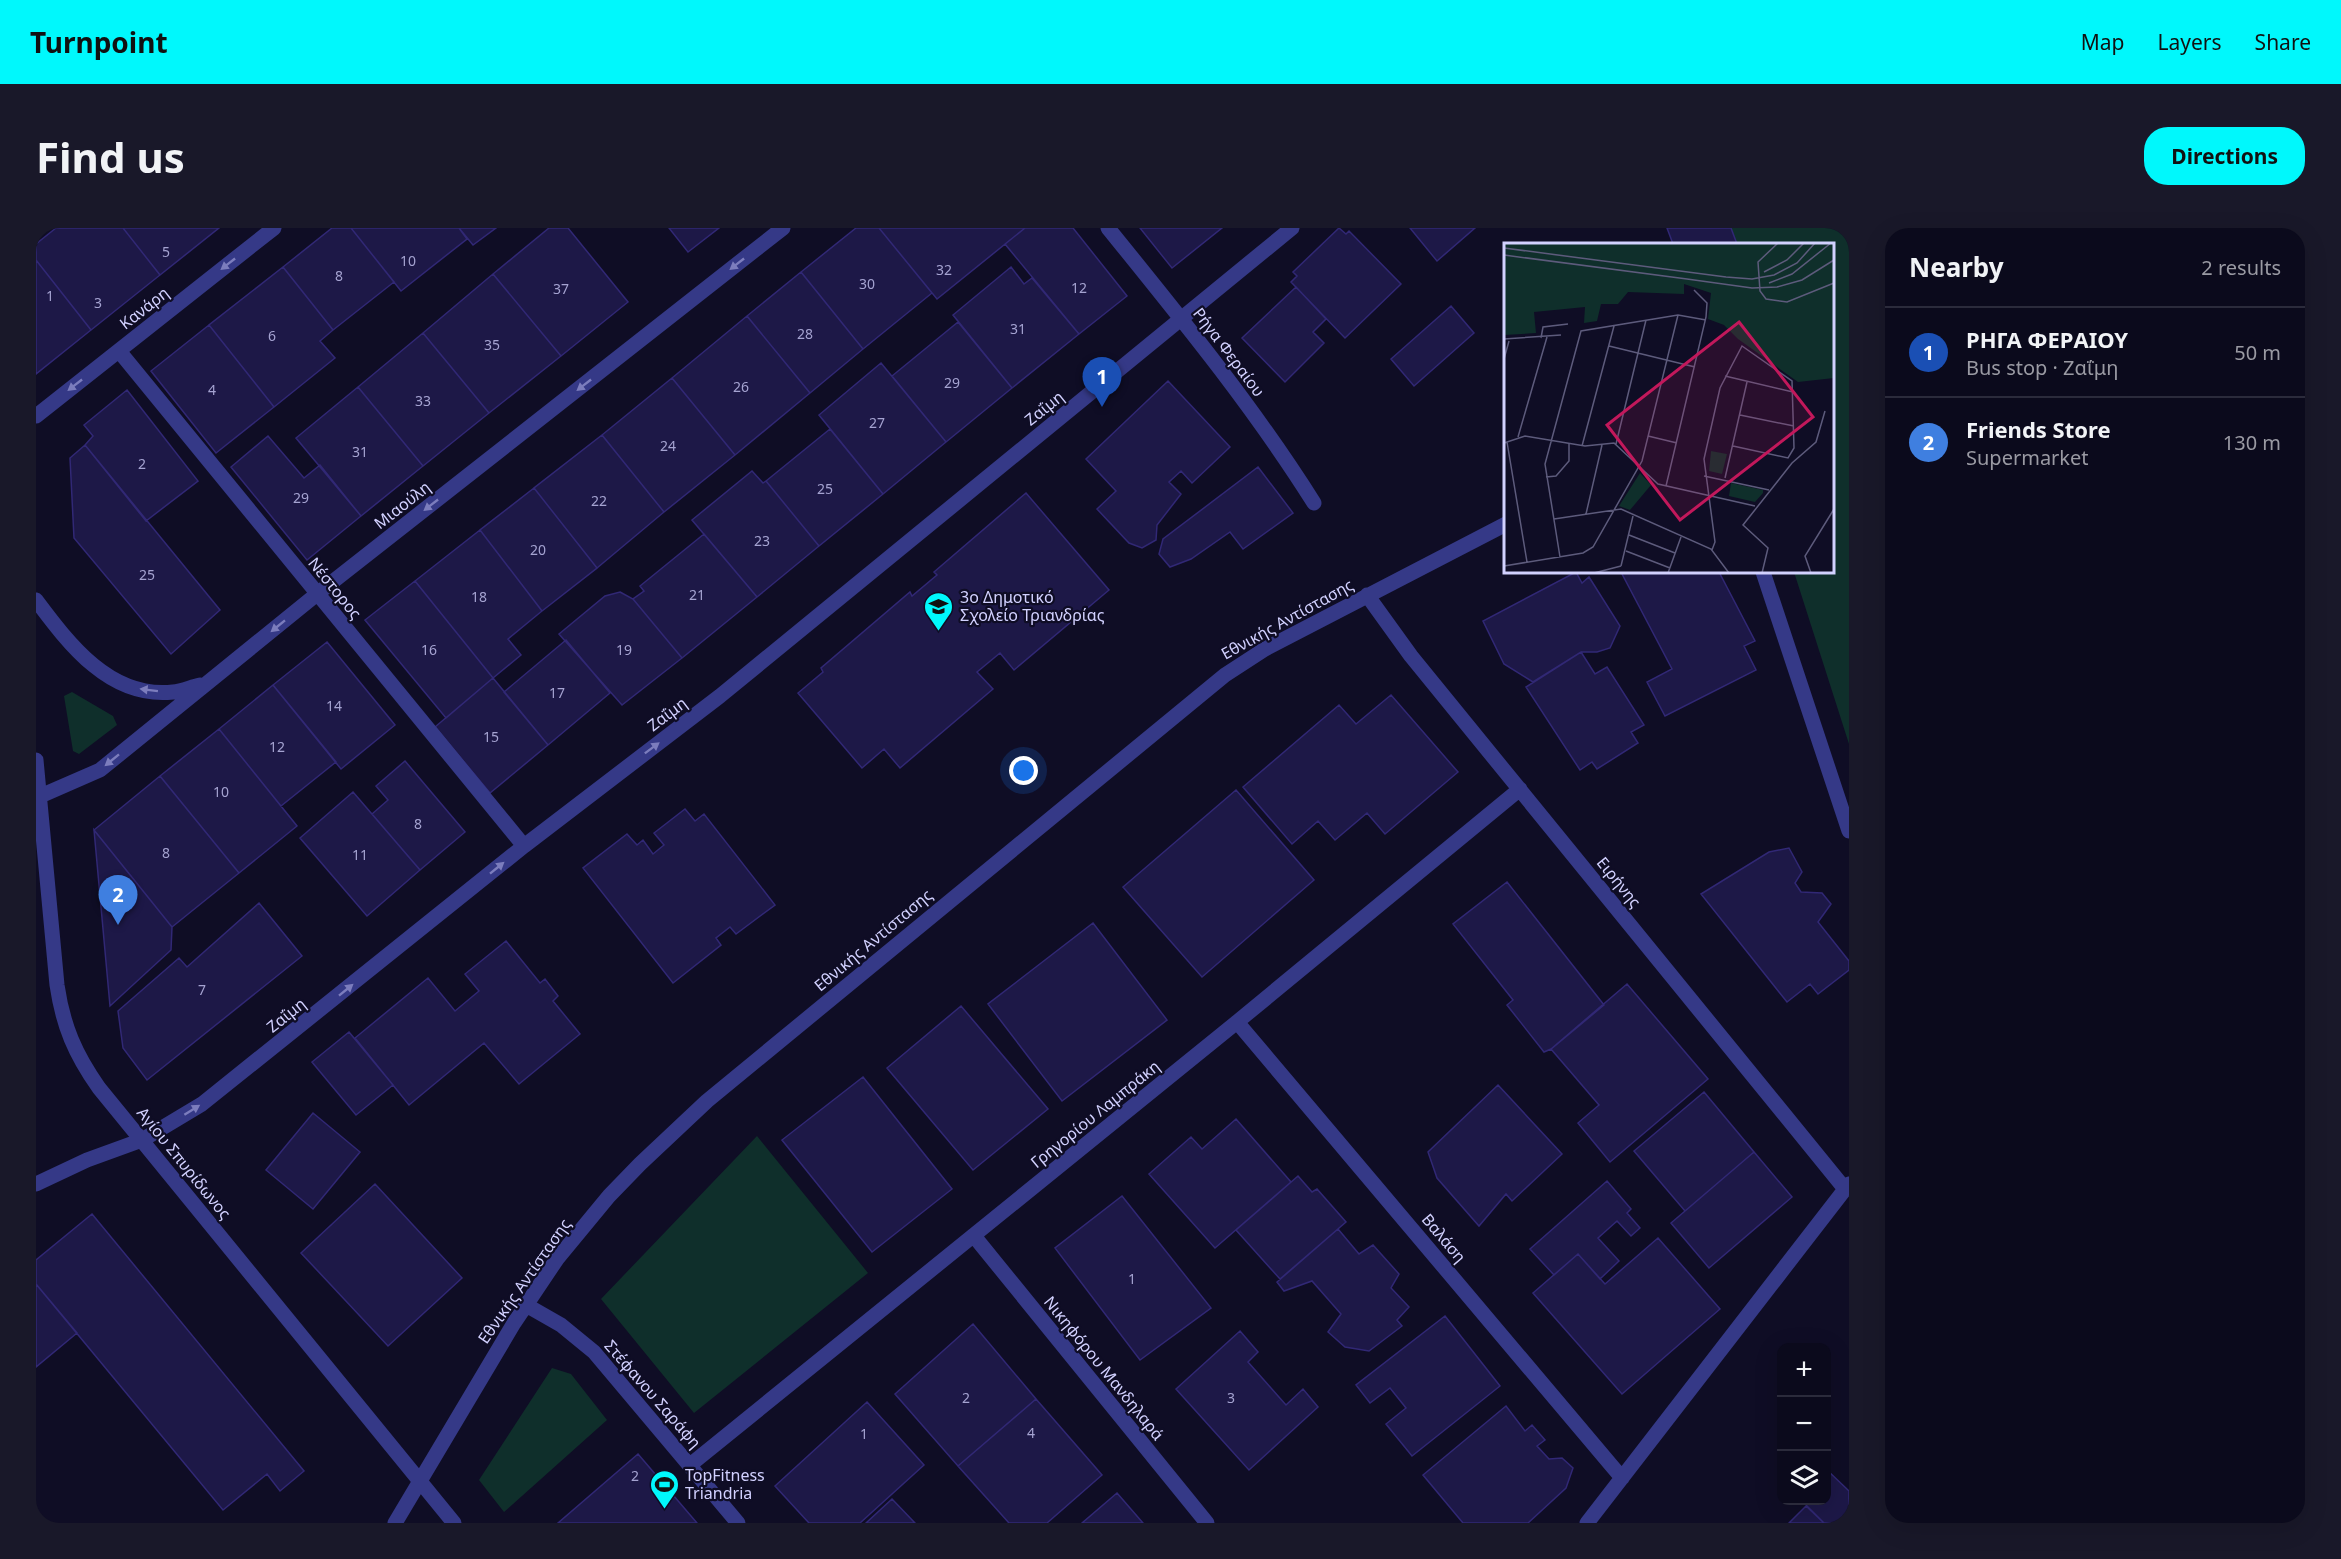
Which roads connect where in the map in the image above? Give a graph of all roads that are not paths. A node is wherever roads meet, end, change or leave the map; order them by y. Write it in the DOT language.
graph roads {
  1 [pos="274,228"];
  2 [pos="783,228"];
  3 [pos="1108,228"];
  4 [pos="1292,228"];
  5 [pos="1182,320"];
  6 [pos="119,351"];
  7 [pos="36,416"];
  8 [pos="1314,503"];
  9 [pos="1504,525"];
  10 [pos="1764,573"];
  11 [pos="317,594"];
  12 [pos="1367,595"];
  13 [pos="36,600"];
  14 [pos="206,684"];
  15 [pos="36,760"];
  16 [pos="1520,789"];
  17 [pos="38,797"];
  18 [pos="1849,831"];
  19 [pos="524,846"];
  20 [pos="1237,1022"];
  21 [pos="142,1140"];
  22 [pos="36,1184"];
  23 [pos="1847,1186"];
  24 [pos="974,1236"];
  25 [pos="526,1305"];
  26 [pos="690,1465"];
  27 [pos="1622,1478"];
  28 [pos="419,1480"];
  29 [pos="395,1523"];
  30 [pos="454,1523"];
  31 [pos="738,1523"];
  32 [pos="1207,1523"];
  33 [pos="1587,1523"];
  1 -- 6 [label="street, Κανάρη, one-way"];
  2 -- 11 [label="street, Μιαούλη, one-way"];
  3 -- 5 [label="street, Ρήγα Φεραίου"];
  4 -- 5 [label="street, Ζαΐμη"];
  5 -- 8 [label="street, Ρήγα Φεραίου"];
  19 -- 5 [label="street, Ζαΐμη, one-way"];
  6 -- 7 [label="street, Κανάρη, one-way"];
  6 -- 11 [label="street, Νέστορος"];
  9 -- 12 [label="street, Εθνικής Αντίστασης"];
  10 -- 18 [label="street"];
  11 -- 14 [label="street, Μιαούλη, one-way"];
  11 -- 19 [label="street, Νέστορος"];
  12 -- 16 [label="street, Ειρήνης"];
  12 -- 25 [label="street, Εθνικής Αντίστασης"];
  14 -- 13 [label="street, one-way"];
  14 -- 17 [label="street, Μιαούλη, one-way"];
  15 -- 17 [label="street, Αγίου Σπυρίδωνος"];
  16 -- 20 [label="street, Γρηγορίου Λαμπράκη"];
  16 -- 23 [label="street, Ειρήνης"];
  17 -- 21 [label="street, Αγίου Σπυρίδωνος"];
  21 -- 19 [label="street, Ζαΐμη, one-way"];
  20 -- 24 [label="street, Γρηγορίου Λαμπράκη"];
  20 -- 27 [label="street, Βαλάση"];
  21 -- 22 [label="street, Ζαΐμη"];
  21 -- 28 [label="street, Αγίου Σπυρίδωνος"];
  23 -- 27 [label="street"];
  24 -- 26 [label="street, Γρηγορίου Λαμπράκη"];
  24 -- 32 [label="street, Νικηφόρου Μανδηλαρά"];
  25 -- 26 [label="street, Στέφανου Σαράφη"];
  25 -- 28 [label="street, Εθνικής Αντίστασης"];
  26 -- 31 [label="street, Στέφανου Σαράφη"];
  27 -- 33 [label="street"];
  28 -- 29 [label="street, Εθνικής Αντίστασης"];
  28 -- 30 [label="street, Αγίου Σπυρίδωνος"];
}
